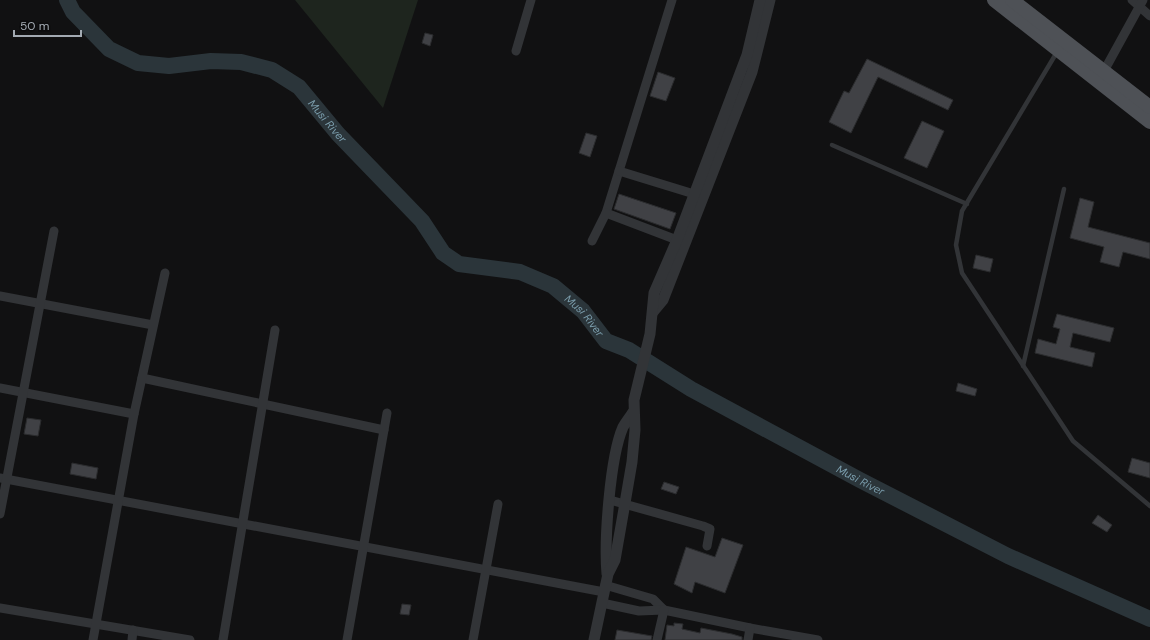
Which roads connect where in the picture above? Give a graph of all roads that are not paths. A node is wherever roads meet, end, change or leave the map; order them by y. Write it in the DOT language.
graph roads {
  1 [pos="531,0"];
  2 [pos="672,0"];
  3 [pos="994,0"];
  4 [pos="1012,0"];
  5 [pos="1132,0"];
  6 [pos="765,2"];
  7 [pos="1141,4"];
  8 [pos="1150,16"];
  9 [pos="1062,46"];
  10 [pos="516,51"];
  11 [pos="1104,71"];
  12 [pos="1150,107"];
  13 [pos="1150,122"];
  14 [pos="832,145"];
  15 [pos="717,148"];
  16 [pos="619,171"];
  17 [pos="1064,190"];
  18 [pos="694,194"];
  19 [pos="967,204"];
  20 [pos="606,213"];
  21 [pos="54,231"];
  22 [pos="677,240"];
  23 [pos="592,242"];
  24 [pos="165,273"];
  25 [pos="0,296"];
  26 [pos="39,304"];
  27 [pos="653,312"];
  28 [pos="153,325"];
  29 [pos="275,330"];
  30 [pos="1023,366"];
  31 [pos="142,378"];
  32 [pos="0,388"];
  33 [pos="22,393"];
  34 [pos="263,403"];
  35 [pos="633,412"];
  36 [pos="387,413"];
  37 [pos="134,414"];
  38 [pos="384,430"];
  39 [pos="3,478"];
  40 [pos="118,500"];
  41 [pos="610,500"];
  42 [pos="625,503"];
  43 [pos="498,504"];
  44 [pos="1150,506"];
  45 [pos="0,514"];
  46 [pos="243,524"];
  47 [pos="364,546"];
  48 [pos="707,546"];
  49 [pos="486,570"];
  50 [pos="605,584"];
  51 [pos="602,603"];
  52 [pos="0,608"];
  53 [pos="664,610"];
  54 [pos="96,624"];
  55 [pos="750,628"];
  56 [pos="133,630"];
  57 [pos="93,640"];
  58 [pos="132,640"];
  59 [pos="186,640"];
  60 [pos="223,640"];
  61 [pos="347,640"];
  62 [pos="473,640"];
  63 [pos="594,640"];
  64 [pos="657,640"];
  65 [pos="748,640"];
  66 [pos="818,640"];
  1 -- 10 [label="street"];
  2 -- 16 [label="street"];
  3 -- 9 [label="main road"];
  4 -- 9 [label="main road"];
  5 -- 7 [label="street"];
  6 -- 15 [label="street"];
  7 -- 8 [label="street"];
  7 -- 11 [label="street"];
  9 -- 11 [label="main road"];
  9 -- 13 [label="main road"];
  9 -- 19 [label="lane"];
  11 -- 12 [label="main road"];
  14 -- 19 [label="lane"];
  15 -- 18 [label="street"];
  15 -- 27 [label="street"];
  16 -- 18 [label="street"];
  16 -- 20 [label="street"];
  17 -- 30 [label="lane"];
  18 -- 22 [label="street"];
  19 -- 30 [label="lane"];
  20 -- 22 [label="street"];
  20 -- 23 [label="street"];
  21 -- 26 [label="street"];
  22 -- 27 [label="street"];
  24 -- 28 [label="street"];
  25 -- 26 [label="street"];
  26 -- 28 [label="street"];
  26 -- 33 [label="street"];
  27 -- 35 [label="street"];
  28 -- 31 [label="street"];
  29 -- 34 [label="street"];
  30 -- 44 [label="lane"];
  31 -- 34 [label="street"];
  31 -- 37 [label="street"];
  32 -- 33 [label="street"];
  33 -- 37 [label="street"];
  33 -- 39 [label="street"];
  34 -- 38 [label="street"];
  34 -- 46 [label="street"];
  35 -- 41 [label="street"];
  35 -- 42 [label="street"];
  36 -- 38 [label="street"];
  37 -- 40 [label="street"];
  38 -- 47 [label="street"];
  39 -- 40 [label="street"];
  39 -- 45 [label="street"];
  40 -- 46 [label="street"];
  40 -- 54 [label="street"];
  41 -- 42 [label="street"];
  41 -- 50 [label="street"];
  42 -- 48 [label="street"];
  42 -- 50 [label="street"];
  43 -- 49 [label="street"];
  46 -- 47 [label="street"];
  46 -- 60 [label="street"];
  47 -- 49 [label="street"];
  47 -- 61 [label="street"];
  49 -- 50 [label="street"];
  49 -- 62 [label="street"];
  50 -- 51 [label="street"];
  50 -- 53 [label="street"];
  51 -- 53 [label="street"];
  51 -- 63 [label="street"];
  52 -- 54 [label="street"];
  53 -- 55 [label="street"];
  53 -- 64 [label="street"];
  54 -- 56 [label="street"];
  54 -- 57 [label="street"];
  55 -- 65 [label="street"];
  55 -- 66 [label="street"];
  56 -- 58 [label="street"];
  56 -- 59 [label="street"];
}
